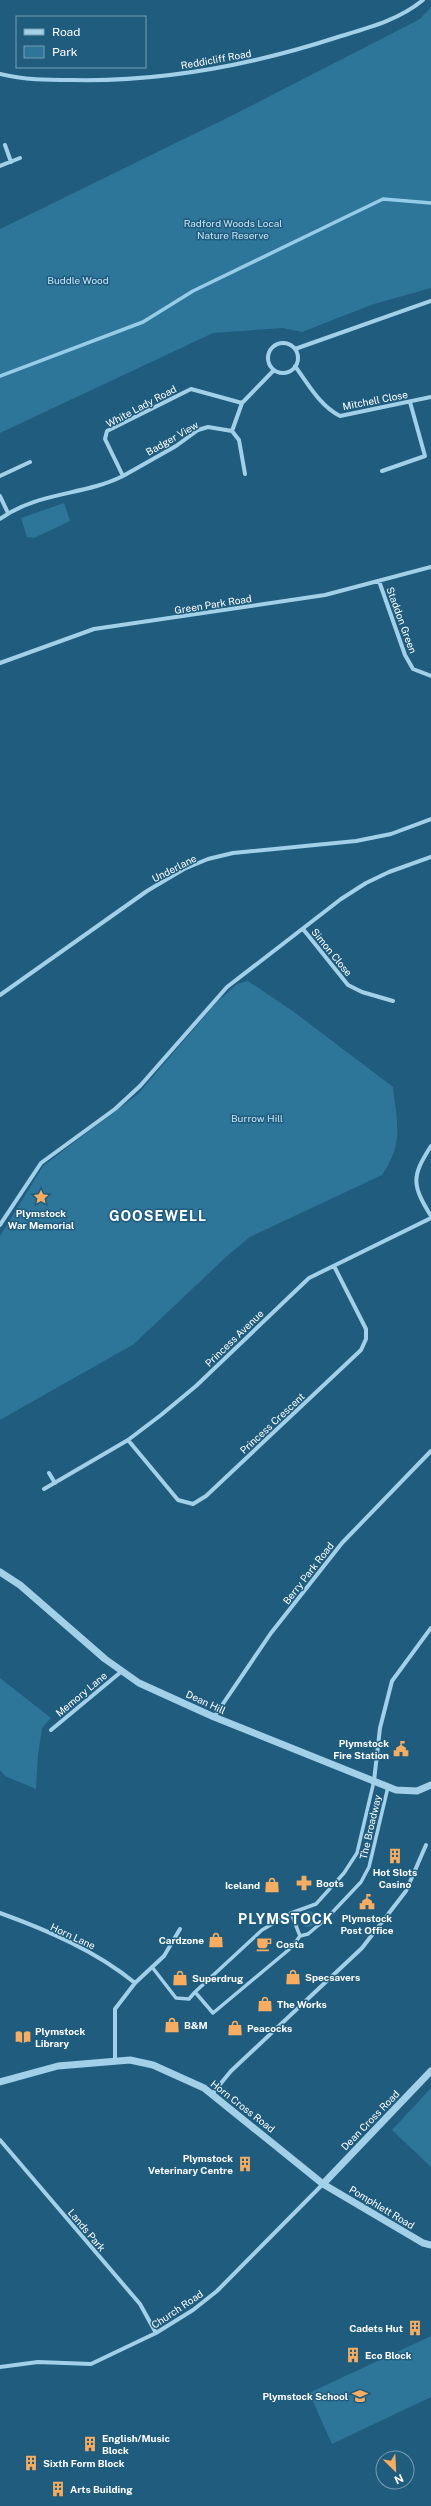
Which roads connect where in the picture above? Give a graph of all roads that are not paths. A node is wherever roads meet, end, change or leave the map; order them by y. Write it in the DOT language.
graph roads {
  1 [pos="424,0"];
  2 [pos="0,74"];
  3 [pos="5,145"];
  4 [pos="20,158"];
  5 [pos="11,162"];
  6 [pos="0,166"];
  7 [pos="431,301"];
  8 [pos="295,349"];
  9 [pos="296,366"];
  10 [pos="274,370"];
  11 [pos="431,397"];
  12 [pos="410,402"];
  13 [pos="242,403"];
  14 [pos="232,431"];
  15 [pos="431,455"];
  16 [pos="426,456"];
  17 [pos="30,462"];
  18 [pos="382,471"];
  19 [pos="245,474"];
  20 [pos="0,476"];
  21 [pos="123,476"];
  22 [pos="0,496"];
  23 [pos="8,514"];
  24 [pos="0,519"];
  25 [pos="431,566"];
  26 [pos="379,582"];
  27 [pos="0,662"];
  28 [pos="431,676"];
  29 [pos="431,819"];
  30 [pos="431,857"];
  31 [pos="303,929"];
  32 [pos="0,995"];
  33 [pos="393,1001"];
  34 [pos="431,1146"];
  35 [pos="431,1217"];
  36 [pos="0,1225"];
  37 [pos="334,1266"];
  38 [pos="128,1440"];
  39 [pos="431,1451"];
  40 [pos="49,1474"];
  41 [pos="55,1483"];
  42 [pos="44,1488"];
  43 [pos="0,1572"];
  44 [pos="431,1628"];
  45 [pos="122,1671"];
  46 [pos="214,1717"];
  47 [pos="51,1730"];
  48 [pos="374,1781"];
  49 [pos="431,1785"];
  50 [pos="388,1787"];
  51 [pos="426,1845"];
  52 [pos="0,1913"];
  53 [pos="291,1913"];
  54 [pos="180,1929"];
  55 [pos="300,1936"];
  56 [pos="152,1967"];
  57 [pos="135,1983"];
  58 [pos="194,1992"];
  59 [pos="115,2061"];
  60 [pos="431,2071"];
  61 [pos="0,2082"];
  62 [pos="212,2094"];
  63 [pos="0,2140"];
  64 [pos="323,2184"];
  65 [pos="431,2244"];
  66 [pos="156,2334"];
  67 [pos="0,2366"];
  1 -- 2 [label="street, Reddicliff Road"];
  3 -- 5 [label="street"];
  4 -- 5 [label="street"];
  5 -- 6 [label="street"];
  7 -- 8 [label="street"];
  8 -- 9 [label="street"];
  8 -- 10 [label="street"];
  9 -- 10 [label="street"];
  9 -- 12 [label="street, Mitchell Close"];
  10 -- 13 [label="street"];
  11 -- 12 [label="street, Mitchell Close"];
  12 -- 16 [label="street"];
  13 -- 14 [label="street"];
  13 -- 21 [label="street, White Lady Road"];
  14 -- 19 [label="street"];
  14 -- 21 [label="street, Badger View"];
  15 -- 16 [label="street"];
  16 -- 18 [label="street"];
  17 -- 20 [label="street"];
  21 -- 23 [label="street"];
  22 -- 23 [label="street"];
  23 -- 24 [label="street"];
  25 -- 26 [label="street, Green Park Road"];
  26 -- 27 [label="street, Green Park Road"];
  26 -- 28 [label="street, Staddon Green"];
  29 -- 32 [label="street, Underlane"];
  30 -- 31 [label="street"];
  31 -- 33 [label="street, Simon Close"];
  31 -- 36 [label="street"];
  34 -- 35 [label="street"];
  35 -- 37 [label="street, Princess Avenue"];
  37 -- 38 [label="street, Princess Avenue"];
  37 -- 38 [label="street, Princess Crescent"];
  38 -- 41 [label="street, Princess Avenue"];
  39 -- 46 [label="street, Berry Park Road"];
  40 -- 41 [label="street"];
  41 -- 42 [label="street, Princess Avenue"];
  43 -- 45 [label="street, Dean Hill"];
  44 -- 48 [label="street"];
  45 -- 46 [label="street, Dean Hill"];
  45 -- 47 [label="street, Memory Lane"];
  46 -- 48 [label="street, Dean Hill"];
  48 -- 50 [label="street, Dean Hill"];
  48 -- 53 [label="street, The Broadway"];
  49 -- 50 [label="street, Dean Hill"];
  50 -- 55 [label="street, The Broadway"];
  51 -- 62 [label="street"];
  52 -- 57 [label="street, Horn Lane"];
  53 -- 55 [label="street"];
  53 -- 58 [label="street, The Broadway"];
  54 -- 56 [label="street"];
  55 -- 58 [label="street, The Broadway"];
  56 -- 57 [label="street"];
  56 -- 58 [label="street, The Broadway"];
  57 -- 59 [label="street"];
  59 -- 61 [label="street, Horn Cross Road"];
  59 -- 62 [label="street, Horn Cross Road"];
  60 -- 64 [label="street, Dean Cross Road"];
  62 -- 64 [label="street, Horn Cross Road"];
  63 -- 66 [label="street, Lands Park"];
  64 -- 65 [label="street, Pomphlett Road"];
  64 -- 66 [label="street, Church Road"];
  66 -- 67 [label="street, Church Road"];
}
